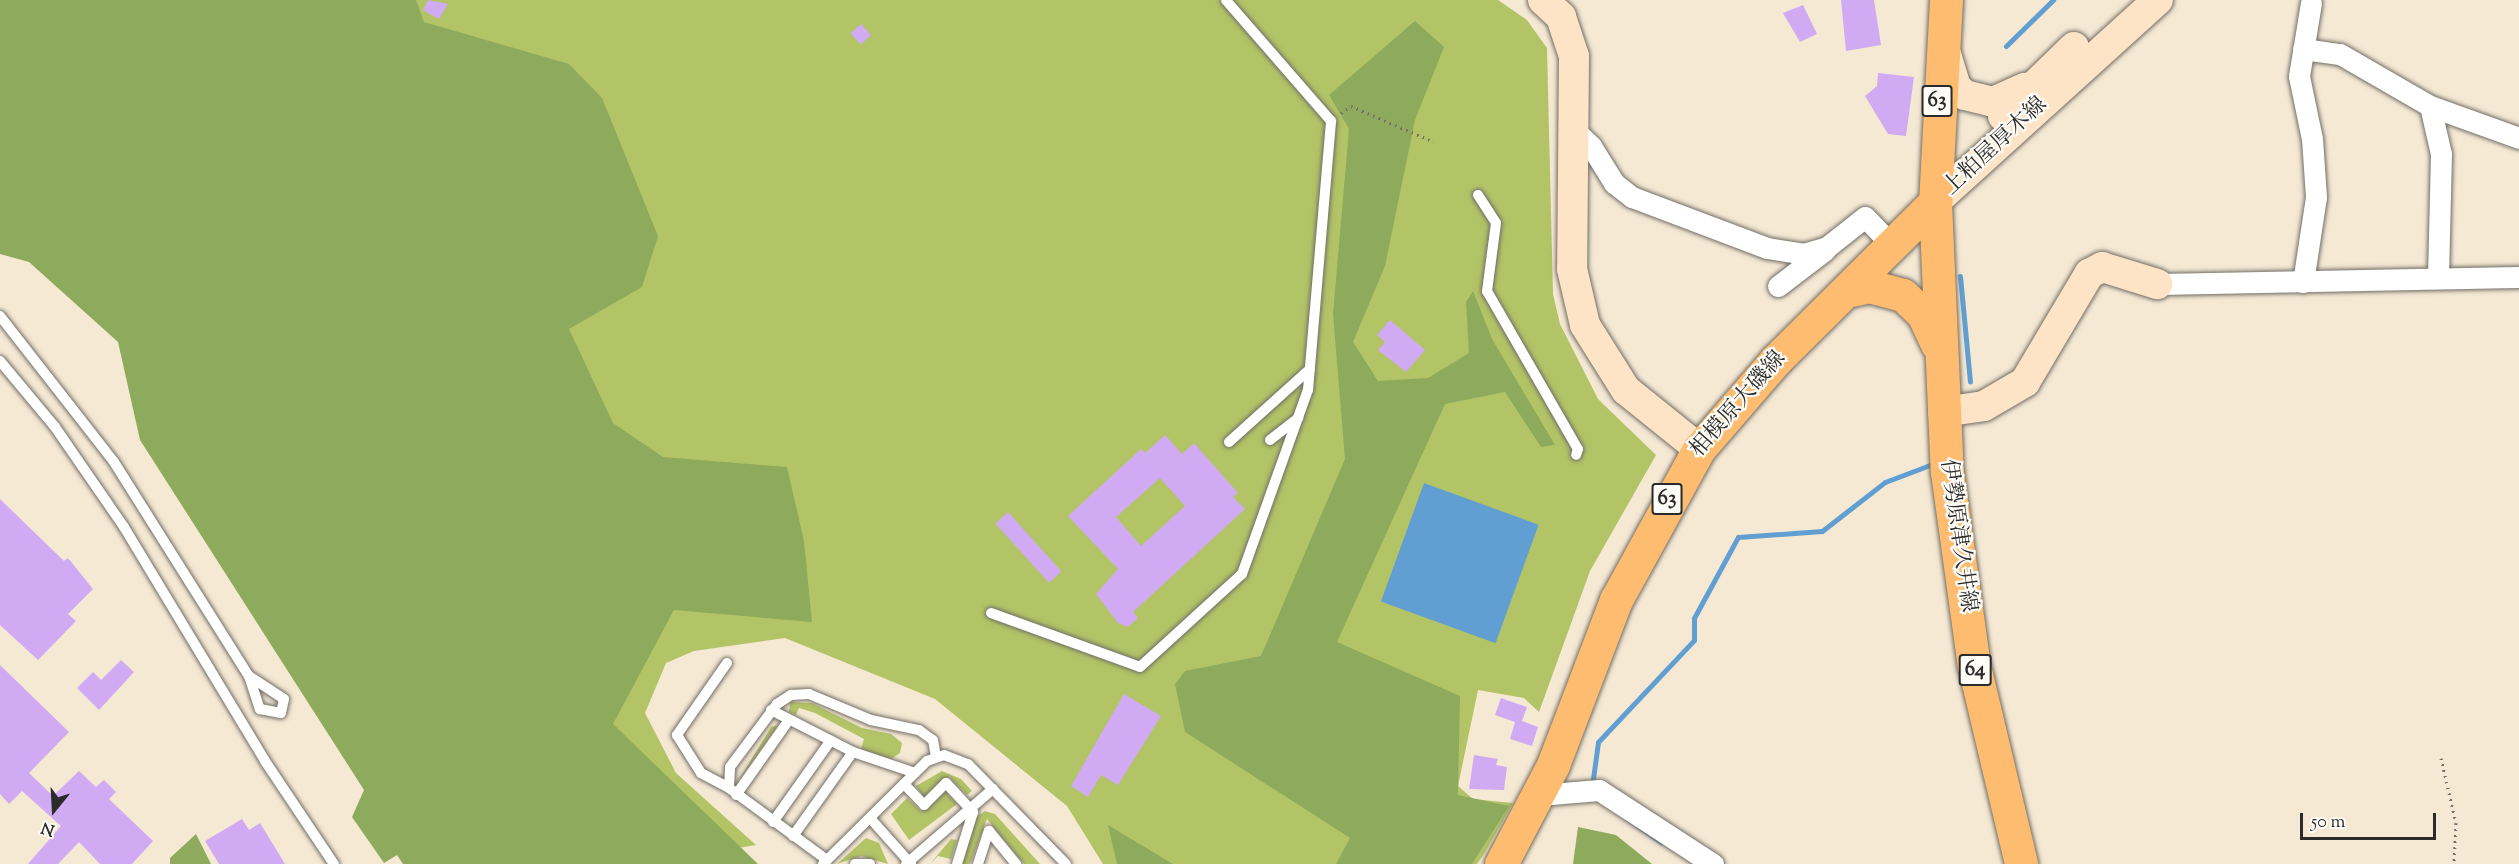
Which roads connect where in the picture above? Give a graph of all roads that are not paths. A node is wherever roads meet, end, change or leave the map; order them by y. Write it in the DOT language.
graph roads {
  1 [pos="1226,0"];
  2 [pos="1543,0"];
  3 [pos="1946,0"];
  4 [pos="2126,0"];
  5 [pos="2157,0"];
  6 [pos="2311,3"];
  7 [pos="1942,38"];
  8 [pos="2303,49"];
  9 [pos="2035,82"];
  10 [pos="2430,106"];
  11 [pos="1575,131"];
  12 [pos="2519,138"];
  13 [pos="1478,195"];
  14 [pos="1935,202"];
  15 [pos="1893,246"];
  16 [pos="1827,247"];
  17 [pos="2519,277"];
  18 [pos="2438,278"];
  19 [pos="2303,282"];
  20 [pos="2157,285"];
  21 [pos="1778,286"];
  22 [pos="1846,291"];
  23 [pos="0,316"];
  24 [pos="1939,349"];
  25 [pos="0,362"];
  26 [pos="1310,369"];
  27 [pos="1943,412"];
  28 [pos="1298,418"];
  29 [pos="1270,440"];
  30 [pos="1228,442"];
  31 [pos="1699,448"];
  32 [pos="1576,455"];
  33 [pos="991,613"];
  34 [pos="727,663"];
  35 [pos="249,676"];
  36 [pos="771,710"];
  37 [pos="789,720"];
  38 [pos="831,740"];
  39 [pos="853,752"];
  40 [pos="936,757"];
  41 [pos="915,773"];
  42 [pos="904,784"];
  43 [pos="993,789"];
  44 [pos="732,792"];
  45 [pos="1539,795"];
  46 [pos="970,809"];
  47 [pos="870,818"];
  48 [pos="773,822"];
  49 [pos="793,836"];
  50 [pos="825,862"];
  51 [pos="909,863"];
  52 [pos="334,864"];
  53 [pos="855,864"];
  54 [pos="870,864"];
  55 [pos="957,864"];
  56 [pos="978,864"];
  57 [pos="1016,864"];
  58 [pos="1066,864"];
  59 [pos="1501,864"];
  60 [pos="1713,864"];
  61 [pos="2021,864"];
  1 -- 26 [label="lane"];
  2 -- 11 [label="street"];
  3 -- 7 [label="main road, 63"];
  4 -- 9 [label="street, 上粕屋厚木線"];
  5 -- 14 [label="street, 上粕屋厚木線"];
  6 -- 8 [label="street"];
  7 -- 9 [label="street"];
  7 -- 14 [label="main road, 63"];
  8 -- 10 [label="street"];
  8 -- 19 [label="street"];
  9 -- 14 [label="street, 上粕屋厚木線"];
  10 -- 12 [label="street"];
  10 -- 18 [label="street"];
  11 -- 16 [label="street"];
  11 -- 31 [label="street"];
  13 -- 32 [label="lane"];
  14 -- 15 [label="main road, 相模原大磯線 / 63"];
  14 -- 24 [label="main road, 伊勢原津久井線 / 64"];
  15 -- 16 [label="street"];
  15 -- 22 [label="main road, 相模原大磯線 / 63"];
  16 -- 21 [label="street"];
  17 -- 18 [label="street"];
  18 -- 19 [label="street"];
  19 -- 20 [label="street"];
  20 -- 27 [label="street"];
  22 -- 24 [label="main road"];
  22 -- 31 [label="main road, 相模原大磯線 / 63"];
  23 -- 35 [label="lane"];
  24 -- 27 [label="main road, 伊勢原津久井線 / 64"];
  25 -- 52 [label="lane"];
  26 -- 28 [label="lane"];
  26 -- 30 [label="lane"];
  27 -- 61 [label="main road, 伊勢原津久井線 / 64"];
  28 -- 29 [label="lane"];
  28 -- 33 [label="lane"];
  31 -- 45 [label="main road, 相模原大磯線 / 63"];
  34 -- 44 [label="lane"];
  36 -- 37 [label="lane"];
  36 -- 40 [label="lane"];
  36 -- 44 [label="lane"];
  37 -- 38 [label="lane"];
  37 -- 44 [label="lane"];
  38 -- 39 [label="lane"];
  38 -- 48 [label="lane"];
  39 -- 41 [label="lane"];
  39 -- 49 [label="lane"];
  40 -- 41 [label="lane"];
  40 -- 43 [label="lane"];
  41 -- 42 [label="lane"];
  42 -- 46 [label="lane"];
  42 -- 47 [label="lane"];
  43 -- 46 [label="lane"];
  43 -- 58 [label="lane"];
  44 -- 48 [label="lane"];
  45 -- 59 [label="main road, 相模原大磯線 / 63"];
  45 -- 60 [label="street"];
  46 -- 51 [label="lane"];
  46 -- 55 [label="lane"];
  47 -- 50 [label="lane"];
  47 -- 51 [label="lane"];
  48 -- 49 [label="lane"];
  49 -- 50 [label="lane"];
  53 -- 54 [label="lane"];
  56 -- 57 [label="lane"];
}
